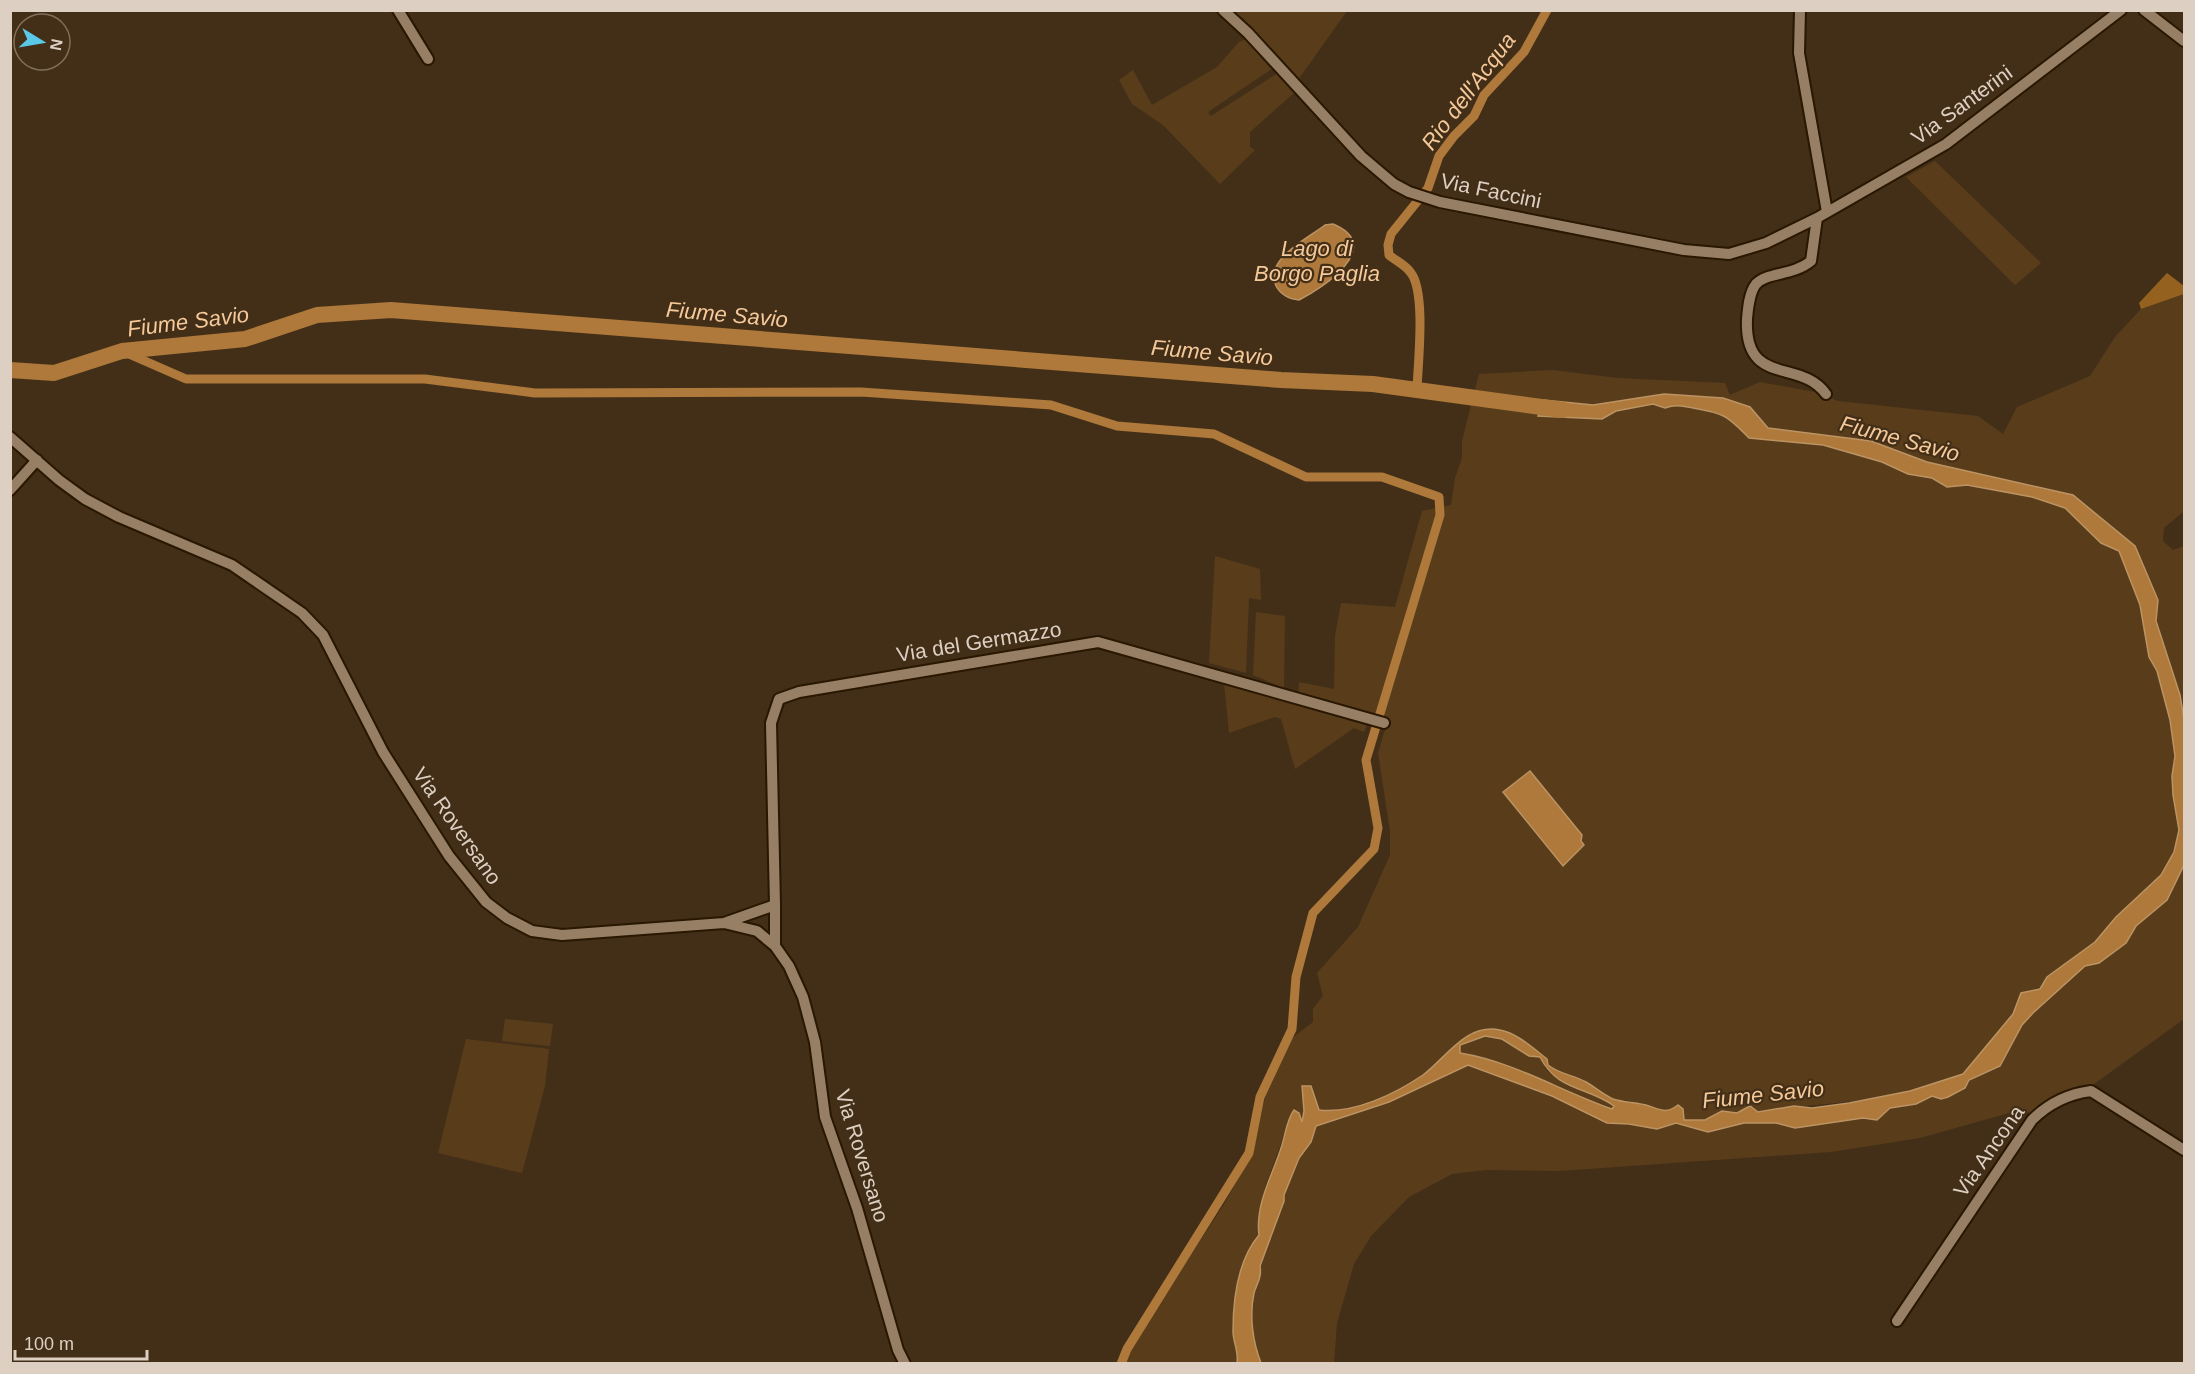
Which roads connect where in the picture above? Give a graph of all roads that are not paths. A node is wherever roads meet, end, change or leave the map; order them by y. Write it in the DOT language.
graph roads {
  1 [pos="398,10"];
  2 [pos="1223,10"];
  3 [pos="1800,10"];
  4 [pos="2121,10"];
  5 [pos="2145,10"];
  6 [pos="2184,41"];
  7 [pos="428,60"];
  8 [pos="1827,212"];
  9 [pos="1817,218"];
  10 [pos="1826,394"];
  11 [pos="10,437"];
  12 [pos="37,460"];
  13 [pos="10,490"];
  14 [pos="1384,723"];
  15 [pos="775,905"];
  16 [pos="724,923"];
  17 [pos="775,946"];
  18 [pos="2184,1150"];
  19 [pos="1897,1321"];
  20 [pos="905,1364"];
  1 -- 7 [label="street"];
  2 -- 9 [label="street, Via Faccini"];
  3 -- 8 [label="street"];
  4 -- 8 [label="street, Via Santerini"];
  5 -- 6 [label="street"];
  8 -- 9 [label="street, Via Santerini"];
  9 -- 10 [label="street"];
  11 -- 12 [label="street, Via Roversano"];
  12 -- 13 [label="street"];
  12 -- 16 [label="street, Via Roversano"];
  14 -- 15 [label="street, Via del Germazzo"];
  15 -- 16 [label="street"];
  15 -- 17 [label="street, Via del Germazzo"];
  16 -- 17 [label="street, Via Roversano"];
  17 -- 20 [label="street, Via Roversano"];
  18 -- 19 [label="street, Via Ancona"];
}
